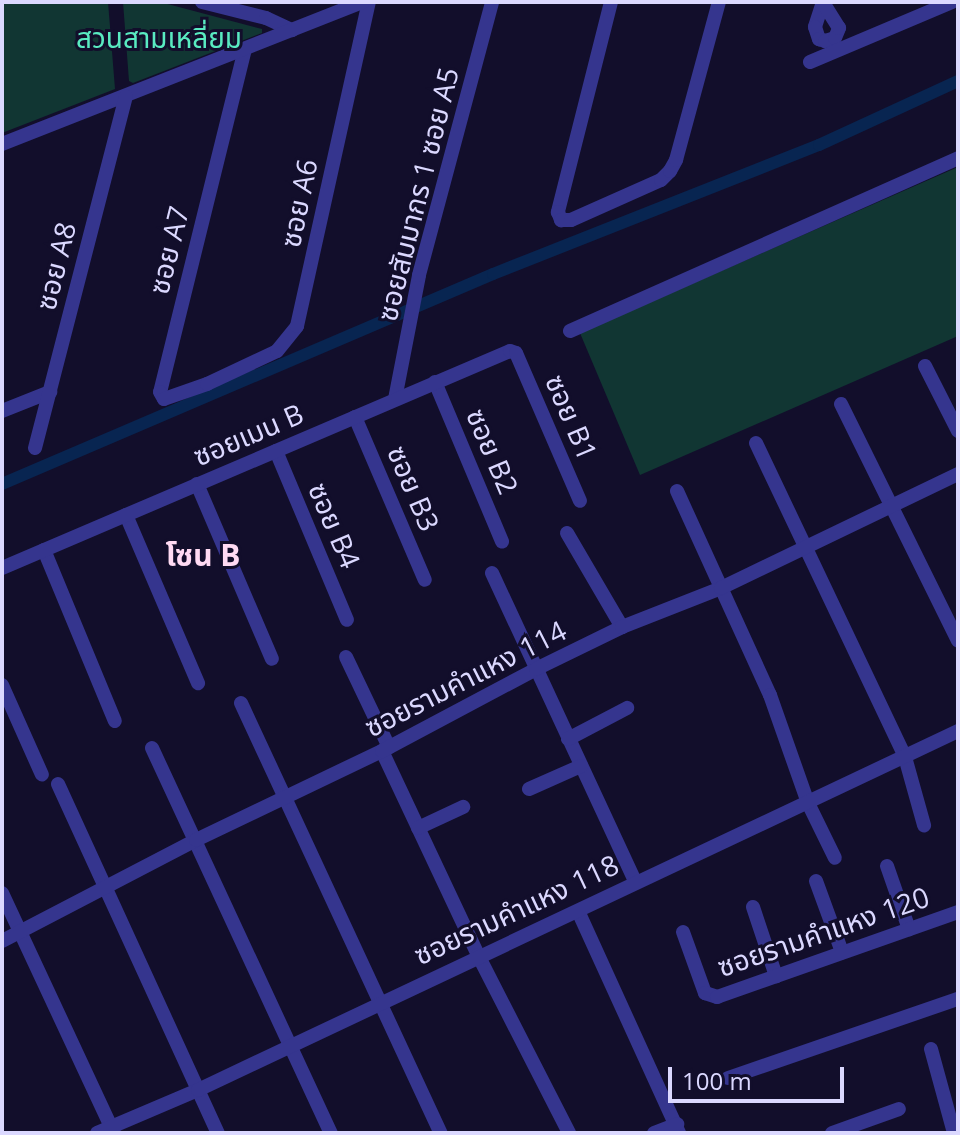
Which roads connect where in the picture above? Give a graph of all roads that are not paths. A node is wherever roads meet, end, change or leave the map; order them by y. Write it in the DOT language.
graph roads {
  1 [pos="202,2"];
  2 [pos="366,2"];
  3 [pos="492,2"];
  4 [pos="611,2"];
  5 [pos="719,2"];
  6 [pos="952,2"];
  7 [pos="292,30"];
  8 [pos="245,49"];
  9 [pos="810,62"];
  10 [pos="126,97"];
  11 [pos="3,147"];
  12 [pos="958,158"];
  13 [pos="570,331"];
  14 [pos="516,353"];
  15 [pos="925,366"];
  16 [pos="224,376"];
  17 [pos="435,382"];
  18 [pos="50,392"];
  19 [pos="395,399"];
  20 [pos="841,404"];
  21 [pos="2,411"];
  22 [pos="355,417"];
  23 [pos="958,431"];
  24 [pos="756,443"];
  25 [pos="35,448"];
  26 [pos="276,451"];
  27 [pos="958,474"];
  28 [pos="197,484"];
  29 [pos="677,491"];
  30 [pos="580,501"];
  31 [pos="890,506"];
  32 [pos="126,515"];
  33 [pos="567,533"];
  34 [pos="502,541"];
  35 [pos="804,549"];
  36 [pos="44,550"];
  37 [pos="2,568"];
  38 [pos="492,573"];
  39 [pos="425,580"];
  40 [pos="721,588"];
  41 [pos="347,620"];
  42 [pos="622,627"];
  43 [pos="958,641"];
  44 [pos="346,657"];
  45 [pos="272,659"];
  46 [pos="536,669"];
  47 [pos="198,683"];
  48 [pos="2,685"];
  49 [pos="241,703"];
  50 [pos="627,708"];
  51 [pos="115,721"];
  52 [pos="958,731"];
  53 [pos="568,739"];
  54 [pos="152,748"];
  55 [pos="385,749"];
  56 [pos="905,757"];
  57 [pos="581,766"];
  58 [pos="42,775"];
  59 [pos="58,784"];
  60 [pos="529,789"];
  61 [pos="285,797"];
  62 [pos="808,803"];
  63 [pos="463,807"];
  64 [pos="924,825"];
  65 [pos="418,828"];
  66 [pos="196,840"];
  67 [pos="835,858"];
  68 [pos="887,866"];
  69 [pos="635,881"];
  70 [pos="816,881"];
  71 [pos="104,888"];
  72 [pos="2,893"];
  73 [pos="753,907"];
  74 [pos="578,911"];
  75 [pos="958,912"];
  76 [pos="909,929"];
  77 [pos="20,932"];
  78 [pos="683,932"];
  79 [pos="2,941"];
  80 [pos="842,952"];
  81 [pos="478,955"];
  82 [pos="776,976"];
  83 [pos="958,999"];
  84 [pos="382,1002"];
  85 [pos="292,1045"];
  86 [pos="931,1049"];
  87 [pos="728,1078"];
  88 [pos="198,1090"];
  89 [pos="899,1109"];
  90 [pos="868,1127"];
  91 [pos="678,1129"];
  92 [pos="107,1131"];
  93 [pos="955,1132"];
  94 [pos="218,1133"];
  95 [pos="331,1133"];
  96 [pos="441,1133"];
  97 [pos="569,1133"];
  98 [pos="654,1133"];
  99 [pos="832,1133"];
  1 -- 7 [label="street"];
  2 -- 7 [label="street"];
  2 -- 16 [label="street, ซอย A6"];
  3 -- 19 [label="street, ซอยสัมมากร 1 ซอย A5"];
  4 -- 5 [label="street"];
  6 -- 9 [label="street"];
  7 -- 8 [label="street"];
  8 -- 10 [label="street"];
  8 -- 16 [label="street, ซอย A7"];
  10 -- 11 [label="street"];
  10 -- 18 [label="street, ซอย A8"];
  12 -- 13 [label="street"];
  14 -- 17 [label="street, ซอยเมน B"];
  14 -- 30 [label="street, ซอย B1"];
  15 -- 23 [label="street"];
  17 -- 19 [label="street, ซอยเมน B"];
  17 -- 34 [label="street, ซอย B2"];
  18 -- 21 [label="street"];
  18 -- 25 [label="street, ซอย A8"];
  19 -- 22 [label="street, ซอยเมน B"];
  20 -- 31 [label="street"];
  22 -- 26 [label="street, ซอยเมน B"];
  22 -- 39 [label="street, ซอย B3"];
  24 -- 35 [label="street"];
  26 -- 28 [label="street, ซอยเมน B"];
  26 -- 41 [label="street, ซอย B4"];
  27 -- 31 [label="street, ซอยรามคำแหง 114"];
  28 -- 32 [label="street, ซอยเมน B"];
  28 -- 45 [label="street"];
  29 -- 40 [label="street"];
  31 -- 35 [label="street, ซอยรามคำแหง 114"];
  31 -- 43 [label="street"];
  32 -- 36 [label="street, ซอยเมน B"];
  32 -- 47 [label="street"];
  33 -- 42 [label="street"];
  35 -- 40 [label="street, ซอยรามคำแหง 114"];
  35 -- 56 [label="street"];
  36 -- 37 [label="street, ซอยเมน B"];
  36 -- 51 [label="street"];
  38 -- 46 [label="street"];
  40 -- 42 [label="street, ซอยรามคำแหง 114"];
  40 -- 62 [label="street"];
  42 -- 46 [label="street, ซอยรามคำแหง 114"];
  44 -- 55 [label="street"];
  46 -- 53 [label="street"];
  46 -- 55 [label="street, ซอยรามคำแหง 114"];
  48 -- 58 [label="street"];
  49 -- 61 [label="street"];
  50 -- 53 [label="street"];
  52 -- 56 [label="street, ซอยรามคำแหง 118"];
  53 -- 57 [label="street"];
  54 -- 66 [label="street"];
  55 -- 61 [label="street, ซอยรามคำแหง 114"];
  55 -- 65 [label="street"];
  56 -- 62 [label="street, ซอยรามคำแหง 118"];
  56 -- 64 [label="street"];
  57 -- 60 [label="street"];
  57 -- 69 [label="street"];
  59 -- 71 [label="street"];
  61 -- 66 [label="street, ซอยรามคำแหง 114"];
  61 -- 84 [label="street"];
  62 -- 67 [label="street"];
  62 -- 69 [label="street, ซอยรามคำแหง 118"];
  63 -- 65 [label="street"];
  65 -- 81 [label="street"];
  66 -- 71 [label="street, ซอยรามคำแหง 114"];
  66 -- 85 [label="street"];
  68 -- 76 [label="street"];
  69 -- 74 [label="street, ซอยรามคำแหง 118"];
  70 -- 80 [label="street"];
  71 -- 77 [label="street, ซอยรามคำแหง 114"];
  71 -- 88 [label="street"];
  72 -- 77 [label="street"];
  73 -- 82 [label="street"];
  74 -- 81 [label="street, ซอยรามคำแหง 118"];
  74 -- 91 [label="street"];
  75 -- 76 [label="street, ซอยรามคำแหง 120"];
  76 -- 80 [label="street, ซอยรามคำแหง 120"];
  77 -- 79 [label="street, ซอยรามคำแหง 114"];
  77 -- 92 [label="street"];
  78 -- 82 [label="street, ซอยรามคำแหง 120"];
  80 -- 82 [label="street, ซอยรามคำแหง 120"];
  81 -- 84 [label="street, ซอยรามคำแหง 118"];
  81 -- 97 [label="street"];
  83 -- 87 [label="street"];
  84 -- 85 [label="street, ซอยรามคำแหง 118"];
  84 -- 96 [label="street"];
  85 -- 88 [label="street, ซอยรามคำแหง 118"];
  85 -- 95 [label="street"];
  86 -- 93 [label="street"];
  88 -- 92 [label="street, ซอยรามคำแหง 118"];
  88 -- 94 [label="street"];
  89 -- 90 [label="street"];
  90 -- 99 [label="street"];
  91 -- 98 [label="street"];
}
